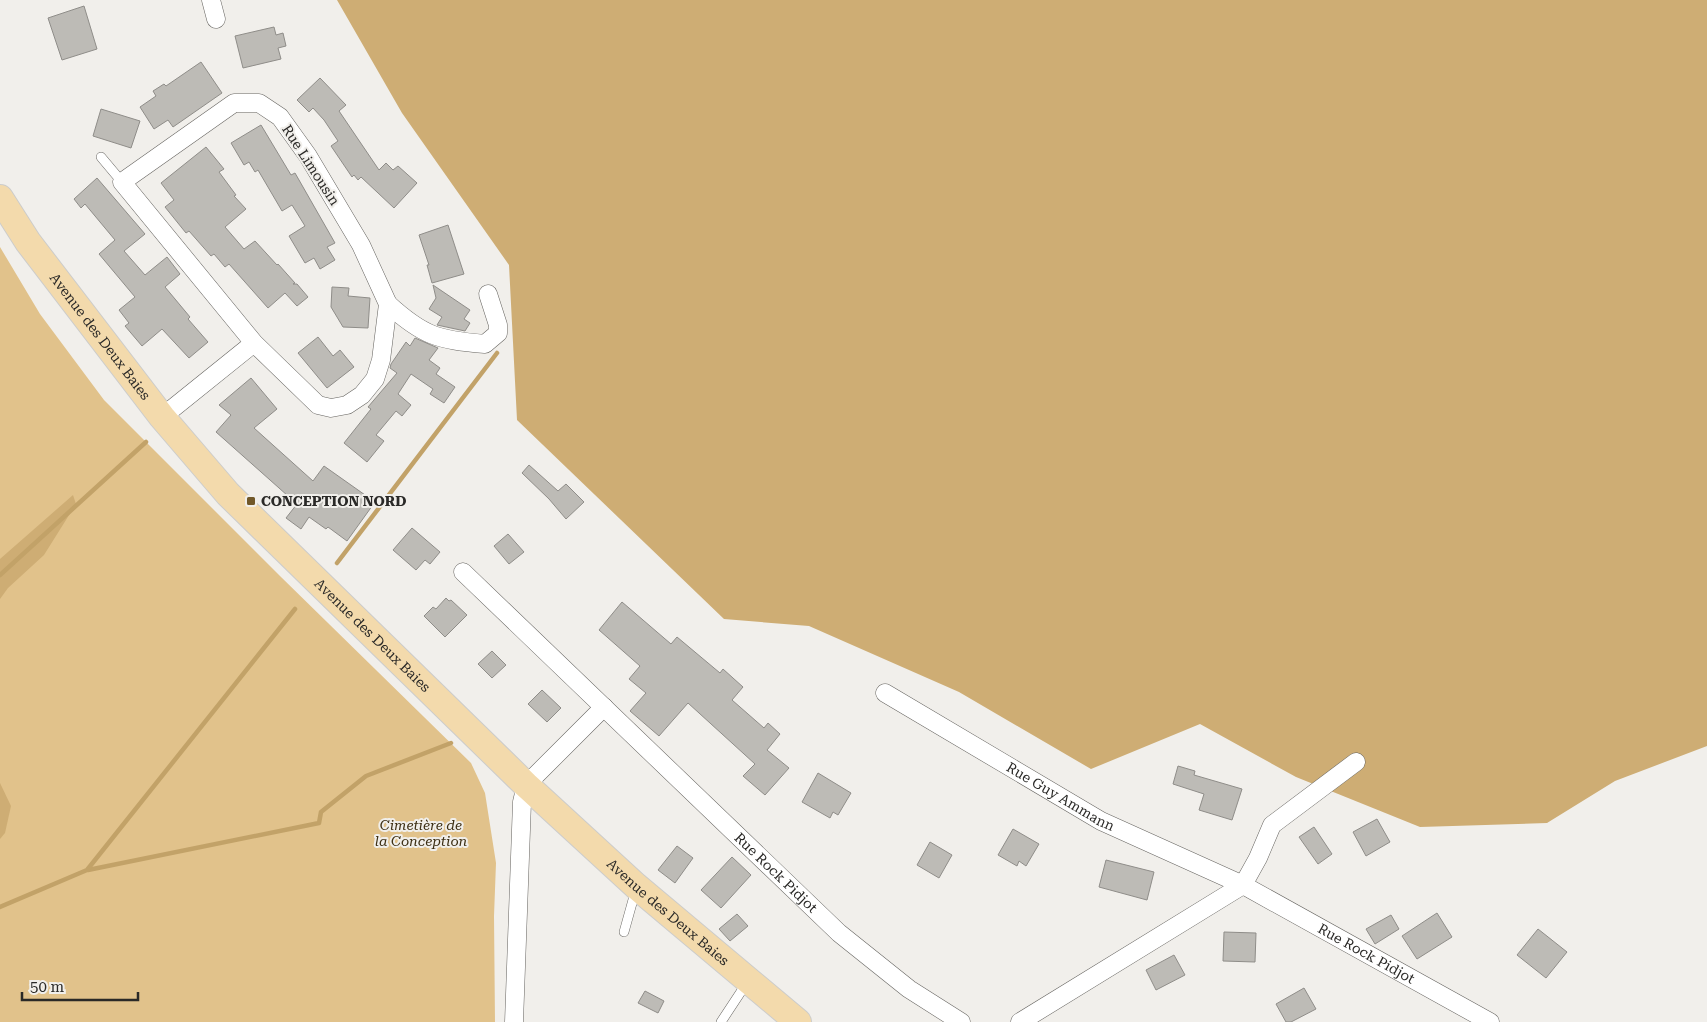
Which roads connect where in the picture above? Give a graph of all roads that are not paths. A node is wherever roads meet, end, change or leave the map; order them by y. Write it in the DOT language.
graph roads {
  1 [pos="211,0"];
  2 [pos="216,19"];
  3 [pos="101,157"];
  4 [pos="122,182"];
  5 [pos="0,198"];
  6 [pos="488,294"];
  7 [pos="388,304"];
  8 [pos="254,343"];
  9 [pos="162,417"];
  10 [pos="464,572"];
  11 [pos="885,693"];
  12 [pos="604,707"];
  13 [pos="1356,762"];
  14 [pos="526,785"];
  15 [pos="1243,885"];
  16 [pos="636,886"];
  17 [pos="624,932"];
  18 [pos="748,981"];
  19 [pos="514,1022"];
  20 [pos="721,1022"];
  21 [pos="798,1022"];
  22 [pos="961,1022"];
  23 [pos="1020,1022"];
  24 [pos="1490,1022"];
  1 -- 2 [label="street"];
  3 -- 4 [label="lane"];
  4 -- 7 [label="street, Rue Limousin"];
  4 -- 8 [label="street"];
  5 -- 9 [label="main road, Avenue des Deux Baies"];
  6 -- 7 [label="street"];
  7 -- 8 [label="street"];
  8 -- 9 [label="street"];
  9 -- 14 [label="main road, Avenue des Deux Baies"];
  10 -- 12 [label="street, Rue Rock Pidjot"];
  11 -- 15 [label="street, Rue Guy Ammann"];
  12 -- 14 [label="street"];
  12 -- 22 [label="street, Rue Rock Pidjot"];
  13 -- 15 [label="street"];
  14 -- 16 [label="main road, Avenue des Deux Baies"];
  14 -- 19 [label="street"];
  15 -- 23 [label="street"];
  15 -- 24 [label="street, Rue Rock Pidjot"];
  16 -- 17 [label="lane"];
  16 -- 18 [label="main road, Avenue des Deux Baies"];
  18 -- 20 [label="lane"];
  18 -- 21 [label="main road, Avenue des Deux Baies"];
}
